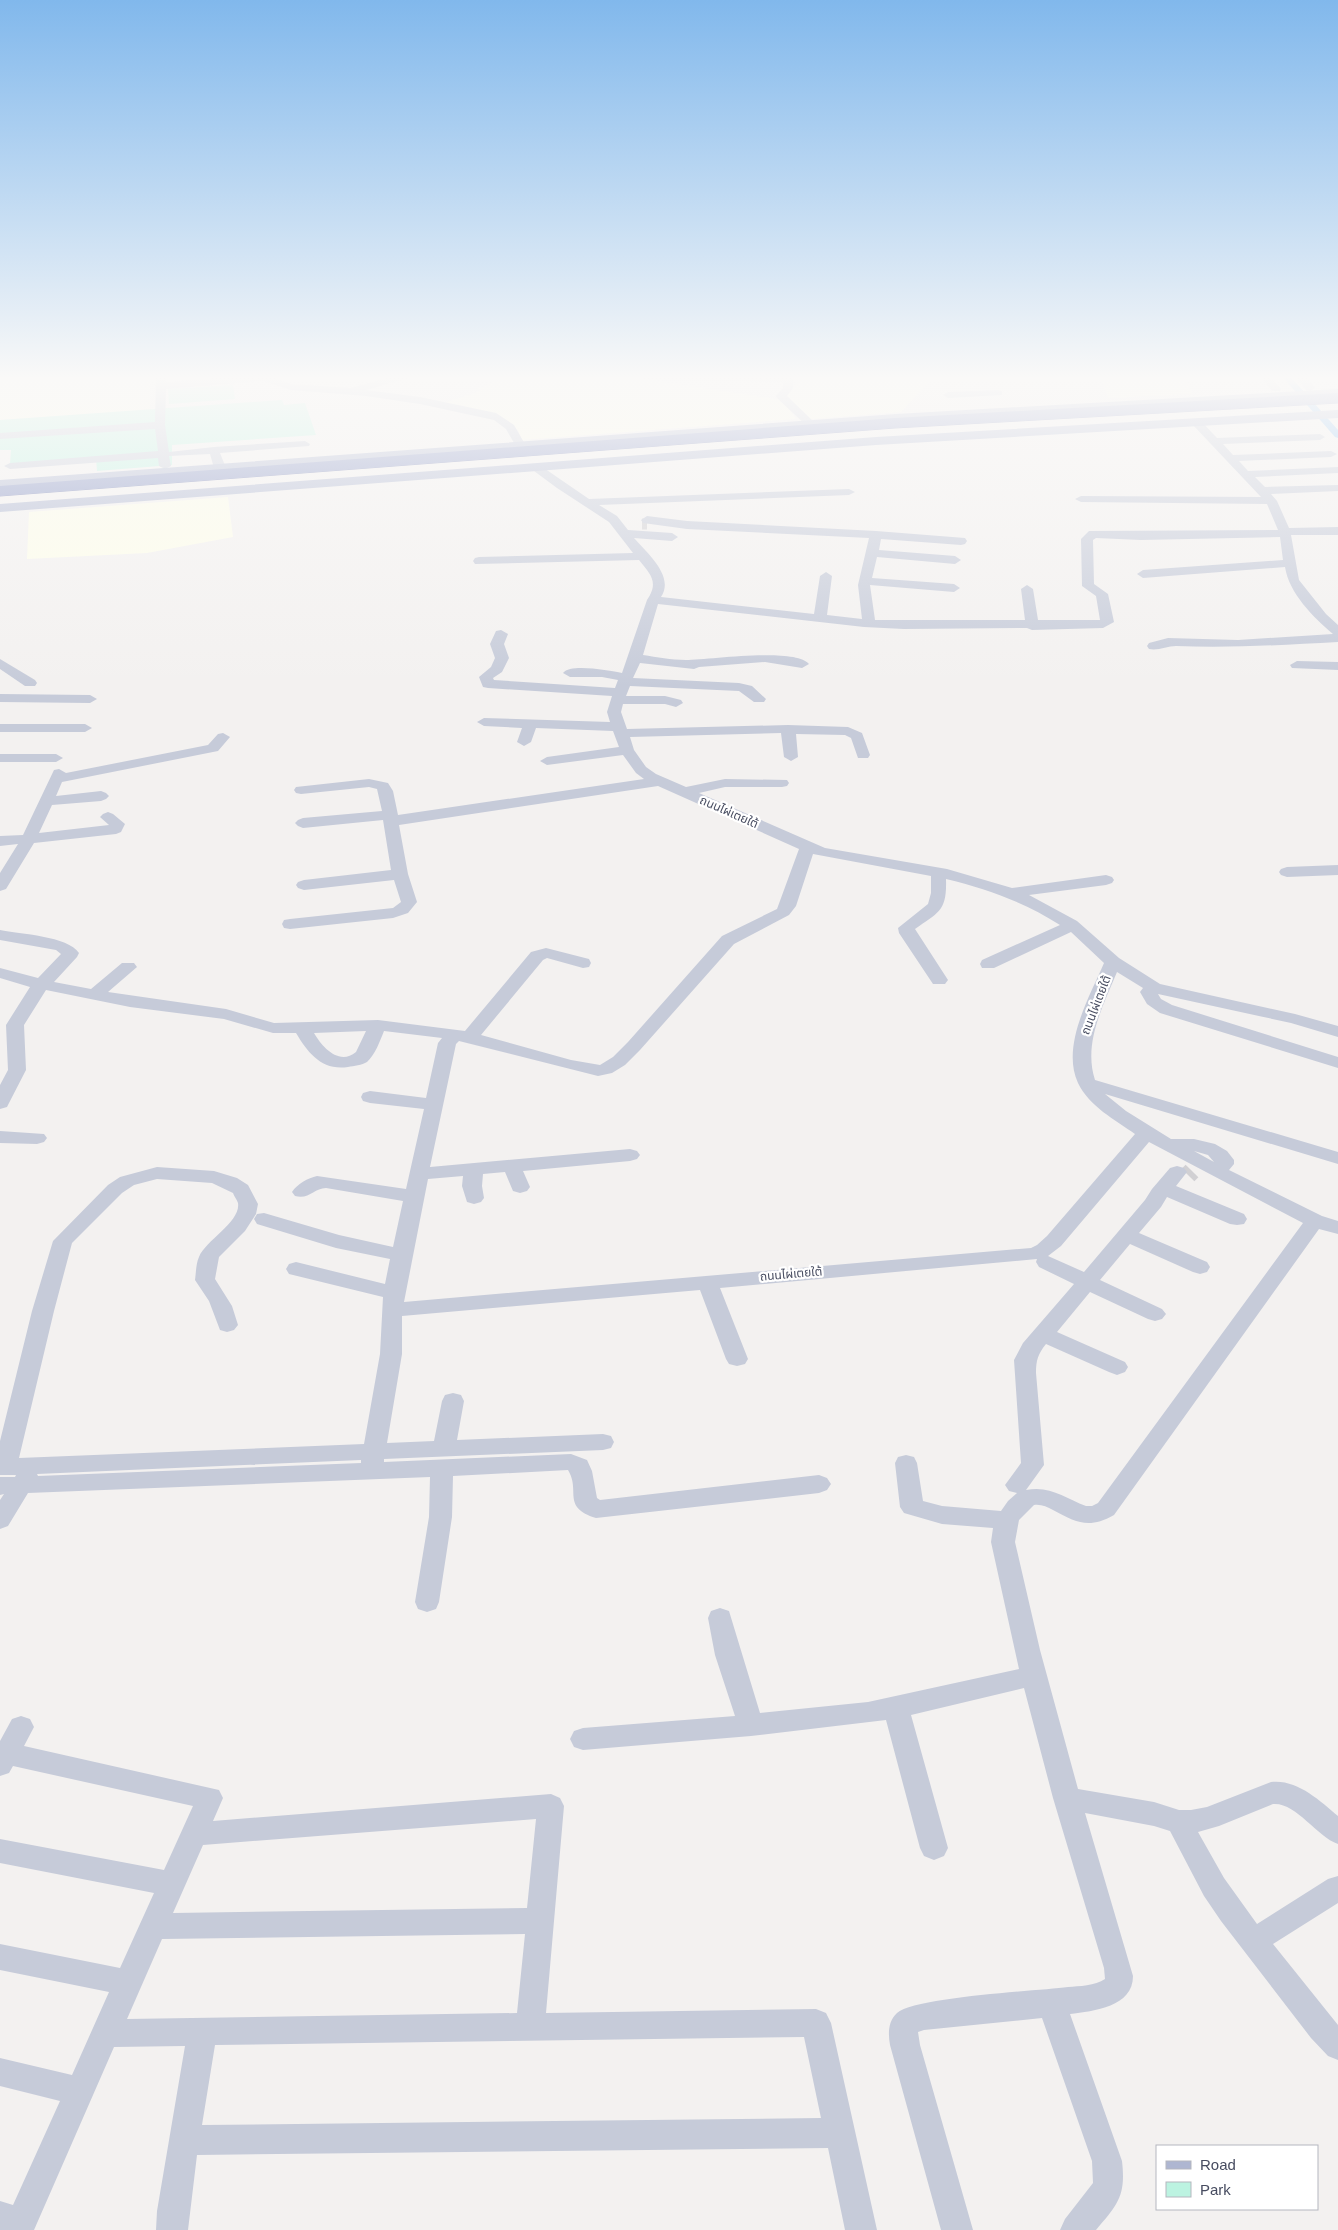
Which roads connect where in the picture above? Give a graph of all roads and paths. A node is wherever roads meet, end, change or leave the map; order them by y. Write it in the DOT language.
graph roads {
  1 [pos="78,479"];
  2 [pos="175,479"];
  3 [pos="233,479"];
  4 [pos="368,479"];
  5 [pos="552,479"];
  6 [pos="1251,479"];
  7 [pos="3,486"];
  8 [pos="1206,487"];
  9 [pos="1338,488"];
  10 [pos="849,492"];
  11 [pos="1267,497"];
  12 [pos="1082,499"];
  13 [pos="1338,499"];
  14 [pos="0,501"];
  15 [pos="1212,501"];
  16 [pos="589,502"];
  17 [pos="668,503"];
  18 [pos="721,507"];
  19 [pos="0,508"];
  20 [pos="634,522"];
  21 [pos="669,523"];
  22 [pos="721,527"];
  23 [pos="1338,531"];
  24 [pos="1285,532"];
  25 [pos="876,535"];
  26 [pos="672,538"];
  27 [pos="961,541"];
  28 [pos="872,553"];
  29 [pos="644,556"];
  30 [pos="955,560"];
  31 [pos="479,561"];
  32 [pos="1289,563"];
  33 [pos="1143,574"];
  34 [pos="826,576"];
  35 [pos="866,576"];
  36 [pos="954,582"];
  37 [pos="1028,589"];
  38 [pos="653,600"];
  39 [pos="1338,612"];
  40 [pos="1318,614"];
  41 [pos="820,617"];
  42 [pos="869,623"];
  43 [pos="1001,624"];
  44 [pos="1032,626"];
  45 [pos="1336,628"];
  46 [pos="501,634"];
  47 [pos="1338,638"];
  48 [pos="1007,639"];
  49 [pos="1154,646"];
  50 [pos="635,658"];
  51 [pos="0,663"];
  52 [pos="682,664"];
  53 [pos="802,664"];
  54 [pos="1297,665"];
  55 [pos="1338,666"];
  56 [pos="742,670"];
  57 [pos="570,673"];
  58 [pos="26,680"];
  59 [pos="7,681"];
  60 [pos="622,688"];
  61 [pos="0,698"];
  62 [pos="90,699"];
  63 [pos="759,699"];
  64 [pos="676,703"];
  65 [pos="484,722"];
  66 [pos="530,724"];
  67 [pos="0,728"];
  68 [pos="85,728"];
  69 [pos="619,730"];
  70 [pos="788,730"];
  71 [pos="223,738"];
  72 [pos="524,742"];
  73 [pos="627,750"];
  74 [pos="863,755"];
  75 [pos="791,757"];
  76 [pos="0,758"];
  77 [pos="547,761"];
  78 [pos="57,770"];
  79 [pos="660,781"];
  80 [pos="782,783"];
  81 [pos="301,790"];
  82 [pos="683,792"];
  83 [pos="101,796"];
  84 [pos="46,801"];
  85 [pos="108,817"];
  86 [pos="392,818"];
  87 [pos="303,823"];
  88 [pos="29,839"];
  89 [pos="0,841"];
  90 [pos="808,848"];
  91 [pos="1338,870"];
  92 [pos="1287,872"];
  93 [pos="940,873"];
  94 [pos="400,874"];
  95 [pos="1106,880"];
  96 [pos="304,885"];
  97 [pos="0,886"];
  98 [pos="1010,893"];
  99 [pos="290,924"];
  100 [pos="1071,926"];
  101 [pos="0,935"];
  102 [pos="1113,962"];
  103 [pos="583,963"];
  104 [pos="988,964"];
  105 [pos="128,967"];
  106 [pos="0,973"];
  107 [pos="939,980"];
  108 [pos="40,984"];
  109 [pos="1154,988"];
  110 [pos="94,995"];
  111 [pos="378,1025"];
  112 [pos="302,1028"];
  113 [pos="1338,1032"];
  114 [pos="462,1036"];
  115 [pos="1338,1063"];
  116 [pos="9,1070"];
  117 [pos="1087,1083"];
  118 [pos="370,1097"];
  119 [pos="0,1104"];
  120 [pos="433,1104"];
  121 [pos="1146,1133"];
  122 [pos="0,1137"];
  123 [pos="37,1138"];
  124 [pos="1168,1145"];
  125 [pos="630,1156"];
  126 [pos="1338,1158"];
  127 [pos="512,1166"];
  128 [pos="1188,1167"];
  129 [pos="474,1169"];
  130 [pos="1217,1171"];
  131 [pos="418,1174"];
  132 [pos="520,1187"];
  133 [pos="302,1192"];
  134 [pos="1163,1195"];
  135 [pos="414,1197"];
  136 [pos="474,1198"];
  137 [pos="264,1219"];
  138 [pos="1237,1219"];
  139 [pos="1327,1224"];
  140 [pos="1126,1235"];
  141 [pos="314,1246"];
  142 [pos="400,1261"];
  143 [pos="1046,1262"];
  144 [pos="1200,1267"];
  145 [pos="296,1269"];
  146 [pos="707,1282"];
  147 [pos="1086,1282"];
  148 [pos="393,1302"];
  149 [pos="1155,1314"];
  150 [pos="227,1326"];
  151 [pos="1042,1334"];
  152 [pos="737,1359"];
  153 [pos="1117,1367"];
  154 [pos="454,1401"];
  155 [pos="603,1442"];
  156 [pos="443,1459"];
  157 [pos="373,1461"];
  158 [pos="906,1463"];
  159 [pos="12,1474"];
  160 [pos="819,1484"];
  161 [pos="1017,1485"];
  162 [pos="0,1520"];
  163 [pos="1008,1520"];
  164 [pos="427,1602"];
  165 [pos="720,1618"];
  166 [pos="1033,1676"];
  167 [pos="896,1708"];
  168 [pos="750,1725"];
  169 [pos="21,1726"];
  170 [pos="583,1739"];
  171 [pos="3,1759"];
  172 [pos="1066,1798"];
  173 [pos="1179,1822"];
  174 [pos="1338,1832"];
  175 [pos="194,1834"];
  176 [pos="934,1848"];
  177 [pos="0,1851"];
  178 [pos="172,1884"];
  179 [pos="1338,1888"];
  180 [pos="540,1921"];
  181 [pos="153,1926"];
  182 [pos="1254,1941"];
  183 [pos="0,1957"];
  184 [pos="128,1983"];
  185 [pos="1052,2003"];
  186 [pos="530,2027"];
  187 [pos="202,2032"];
  188 [pos="105,2033"];
  189 [pos="1338,2046"];
  190 [pos="0,2072"];
  191 [pos="80,2091"];
  192 [pos="840,2133"];
  193 [pos="184,2140"];
  194 [pos="13,2223"];
  195 [pos="172,2230"];
  196 [pos="861,2230"];
  197 [pos="957,2230"];
  198 [pos="1076,2230"];
  1 -- 7 [label="main road"];
  2 -- 7 [label="highway"];
  3 -- 14 [label="highway"];
  4 -- 19 [label="main road"];
  5 -- 16 [label="street, ถนนไผ่เตยใต้"];
  6 -- 11 [label="street"];
  8 -- 15 [label="street"];
  9 -- 11 [label="street"];
  10 -- 16 [label="street"];
  11 -- 13 [label="street"];
  11 -- 15 [label="street"];
  11 -- 24 [label="street"];
  12 -- 15 [label="street"];
  16 -- 20 [label="street, ถนนไผ่เตยใต้"];
  17 -- 21 [label="street"];
  18 -- 22 [label="street"];
  20 -- 21 [label="street"];
  20 -- 26 [label="street"];
  20 -- 29 [label="street, ถนนไผ่เตยใต้"];
  21 -- 22 [label="street"];
  22 -- 25 [label="street"];
  23 -- 24 [label="street"];
  24 -- 32 [label="street"];
  24 -- 44 [label="street"];
  25 -- 27 [label="street"];
  25 -- 28 [label="street"];
  28 -- 30 [label="street"];
  28 -- 35 [label="street"];
  29 -- 31 [label="street"];
  29 -- 38 [label="street, ถนนไผ่เตยใต้"];
  32 -- 33 [label="street"];
  32 -- 40 [label="street"];
  34 -- 41 [label="street"];
  35 -- 36 [label="street"];
  35 -- 42 [label="street"];
  37 -- 44 [label="street"];
  38 -- 41 [label="street"];
  38 -- 50 [label="street, ถนนไผ่เตยใต้"];
  39 -- 40 [label="street"];
  40 -- 45 [label="street"];
  41 -- 42 [label="street"];
  42 -- 43 [label="street"];
  43 -- 44 [label="street"];
  43 -- 48 [label="street"];
  46 -- 60 [label="street"];
  47 -- 49 [label="street"];
  50 -- 52 [label="street"];
  50 -- 60 [label="street, ถนนไผ่เตยใต้"];
  51 -- 58 [label="street"];
  52 -- 53 [label="street"];
  52 -- 56 [label="street"];
  54 -- 55 [label="street"];
  57 -- 60 [label="street"];
  58 -- 59 [label="street"];
  60 -- 63 [label="street"];
  60 -- 64 [label="street"];
  60 -- 69 [label="street, ถนนไผ่เตยใต้"];
  61 -- 62 [label="street"];
  65 -- 66 [label="street"];
  66 -- 69 [label="street"];
  66 -- 72 [label="street"];
  67 -- 68 [label="street"];
  69 -- 70 [label="street"];
  69 -- 73 [label="street, ถนนไผ่เตยใต้"];
  70 -- 74 [label="street"];
  70 -- 75 [label="street"];
  71 -- 78 [label="street"];
  73 -- 77 [label="street"];
  73 -- 79 [label="street, ถนนไผ่เตยใต้"];
  76 -- 78 [label="street"];
  78 -- 84 [label="street"];
  79 -- 82 [label="street, ถนนไผ่เตยใต้"];
  79 -- 86 [label="street"];
  80 -- 82 [label="street"];
  81 -- 86 [label="street"];
  82 -- 90 [label="street, ถนนไผ่เตยใต้"];
  83 -- 84 [label="street"];
  84 -- 88 [label="street"];
  85 -- 88 [label="street"];
  86 -- 87 [label="street"];
  86 -- 94 [label="street"];
  88 -- 89 [label="street"];
  88 -- 97 [label="street"];
  90 -- 93 [label="street, ถนนไผ่เตยใต้"];
  90 -- 114 [label="street"];
  91 -- 92 [label="street"];
  93 -- 98 [label="street, ถนนไผ่เตยใต้"];
  93 -- 107 [label="street"];
  94 -- 96 [label="street"];
  94 -- 99 [label="street"];
  95 -- 98 [label="street"];
  98 -- 100 [label="street, ถนนไผ่เตยใต้"];
  100 -- 102 [label="street, ถนนไผ่เตยใต้"];
  100 -- 104 [label="street"];
  101 -- 108 [label="street"];
  102 -- 109 [label="street"];
  102 -- 117 [label="street, ถนนไผ่เตยใต้"];
  103 -- 114 [label="street"];
  105 -- 110 [label="street"];
  106 -- 108 [label="street"];
  108 -- 110 [label="street"];
  108 -- 116 [label="street"];
  109 -- 113 [label="street"];
  109 -- 115 [label="street"];
  110 -- 112 [label="street"];
  111 -- 112 [label="street"];
  111 -- 112 [label="street"];
  111 -- 114 [label="street"];
  114 -- 120 [label="street"];
  116 -- 119 [label="street"];
  117 -- 121 [label="street"];
  117 -- 126 [label="street"];
  118 -- 120 [label="street"];
  120 -- 131 [label="street"];
  121 -- 124 [label="street"];
  121 -- 146 [label="street, ถนนไผ่เตยใต้"];
  122 -- 123 [label="street"];
  124 -- 128 [label="street"];
  124 -- 130 [label="street"];
  125 -- 127 [label="street"];
  127 -- 129 [label="street"];
  127 -- 132 [label="street"];
  128 -- 130 [label="street"];
  128 -- 134 [label="street"];
  129 -- 131 [label="street"];
  129 -- 136 [label="street"];
  130 -- 139 [label="street"];
  131 -- 135 [label="street"];
  133 -- 135 [label="street"];
  134 -- 138 [label="street"];
  134 -- 140 [label="street"];
  135 -- 142 [label="street"];
  137 -- 142 [label="street"];
  139 -- 163 [label="street"];
  140 -- 144 [label="street"];
  140 -- 147 [label="street"];
  141 -- 142 [label="street"];
  142 -- 148 [label="street"];
  143 -- 147 [label="street"];
  145 -- 148 [label="street, ถนนไผ่เตยใต้"];
  146 -- 148 [label="street, ถนนไผ่เตยใต้"];
  146 -- 152 [label="street"];
  147 -- 149 [label="street"];
  147 -- 151 [label="street"];
  148 -- 157 [label="street"];
  150 -- 159 [label="street"];
  151 -- 153 [label="street"];
  151 -- 161 [label="street"];
  154 -- 156 [label="street"];
  155 -- 156 [label="street"];
  156 -- 157 [label="street"];
  156 -- 160 [label="street"];
  156 -- 164 [label="street"];
  157 -- 159 [label="street"];
  158 -- 163 [label="street"];
  159 -- 162 [label="street"];
  163 -- 166 [label="street"];
  165 -- 168 [label="street"];
  166 -- 167 [label="street"];
  166 -- 172 [label="street"];
  167 -- 168 [label="street"];
  167 -- 176 [label="street"];
  168 -- 170 [label="street"];
  169 -- 171 [label="street"];
  171 -- 175 [label="street"];
  172 -- 173 [label="street"];
  172 -- 185 [label="street"];
  173 -- 174 [label="street"];
  173 -- 182 [label="street"];
  175 -- 178 [label="street"];
  175 -- 180 [label="street"];
  177 -- 178 [label="street"];
  178 -- 181 [label="street"];
  179 -- 182 [label="street"];
  180 -- 181 [label="street"];
  180 -- 186 [label="street"];
  181 -- 184 [label="street"];
  182 -- 189 [label="street"];
  183 -- 184 [label="street"];
  184 -- 188 [label="street"];
  185 -- 197 [label="street"];
  185 -- 198 [label="street"];
  186 -- 187 [label="street"];
  186 -- 192 [label="street"];
  187 -- 188 [label="street"];
  187 -- 193 [label="street"];
  188 -- 191 [label="street"];
  190 -- 191 [label="street"];
  191 -- 194 [label="street"];
  192 -- 193 [label="street"];
  192 -- 196 [label="street"];
  193 -- 195 [label="street"];
}
